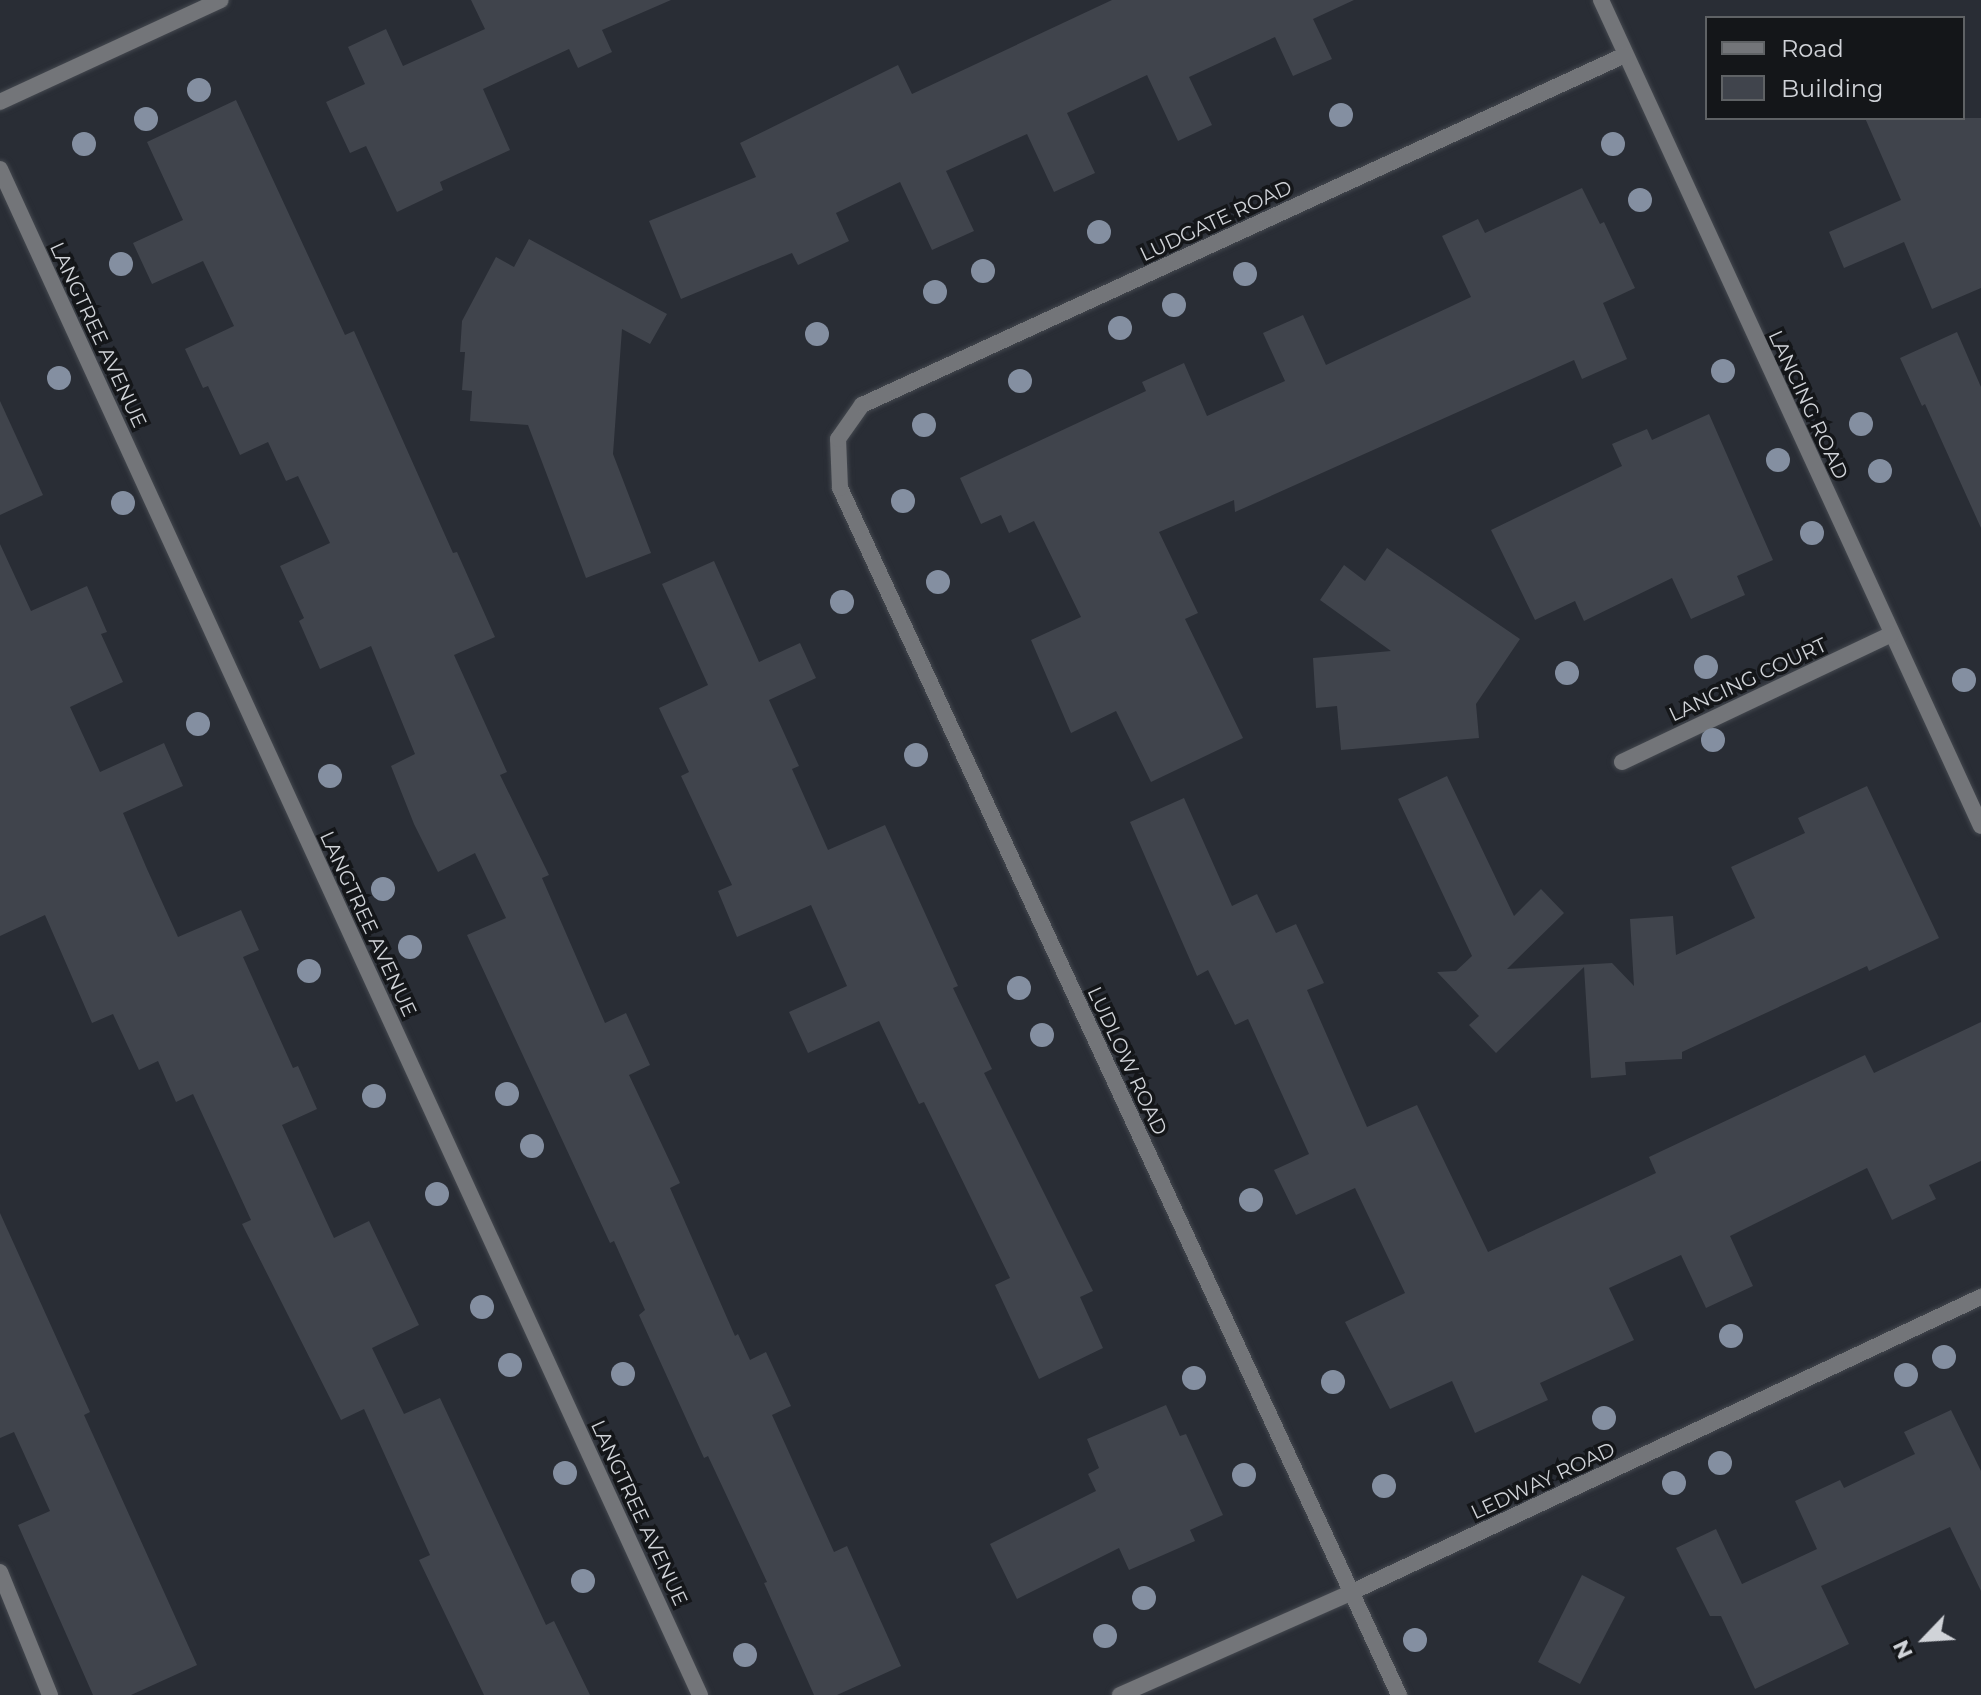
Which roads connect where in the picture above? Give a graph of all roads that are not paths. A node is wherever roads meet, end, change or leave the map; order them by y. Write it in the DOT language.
graph roads {
  1 [pos="221,0"];
  2 [pos="1601,0"];
  3 [pos="1625,55"];
  4 [pos="0,102"];
  5 [pos="0,169"];
  6 [pos="838,439"];
  7 [pos="1891,634"];
  8 [pos="1622,762"];
  9 [pos="1981,826"];
  10 [pos="1981,1297"];
  11 [pos="0,1572"];
  12 [pos="1352,1592"];
  13 [pos="50,1695"];
  14 [pos="700,1695"];
  15 [pos="1120,1695"];
  16 [pos="1399,1695"];
  1 -- 4 [label="street"];
  2 -- 3 [label="street, LANCING ROAD"];
  3 -- 6 [label="street, LUDGATE ROAD"];
  3 -- 7 [label="street, LANCING ROAD"];
  5 -- 14 [label="street, LANGTREE AVENUE"];
  6 -- 12 [label="street, LUDLOW ROAD"];
  7 -- 8 [label="street, LANCING COURT"];
  7 -- 9 [label="street, LANCING ROAD"];
  10 -- 12 [label="street, LEDWAY ROAD"];
  11 -- 13 [label="street"];
  12 -- 15 [label="street, LEDWAY ROAD"];
  12 -- 16 [label="street, LUDLOW ROAD"];
}
